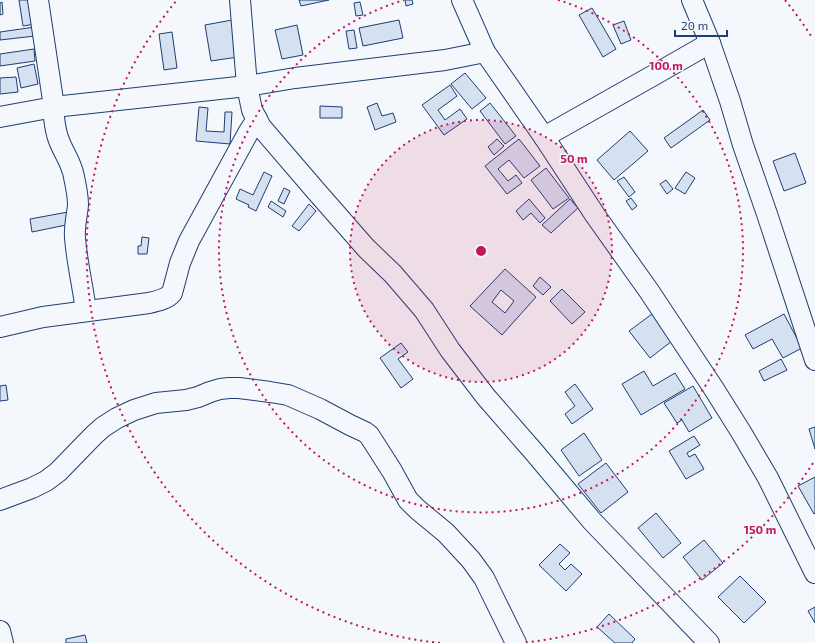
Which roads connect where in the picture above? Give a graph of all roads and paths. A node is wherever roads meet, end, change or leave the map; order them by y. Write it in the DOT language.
graph roads {
  1 [pos="38,0"];
  2 [pos="240,0"];
  3 [pos="462,0"];
  4 [pos="692,0"];
  5 [pos="710,43"];
  6 [pos="485,52"];
  7 [pos="247,86"];
  8 [pos="54,107"];
  9 [pos="0,117"];
  10 [pos="257,119"];
  11 [pos="544,136"];
  12 [pos="86,311"];
  13 [pos="0,327"];
  14 [pos="815,360"];
  15 [pos="0,500"];
  16 [pos="815,573"];
  17 [pos="0,631"];
  18 [pos="3,643"];
  19 [pos="516,643"];
  20 [pos="709,643"];
  1 -- 8 [label="street"];
  2 -- 7 [label="street"];
  3 -- 6 [label="street"];
  4 -- 5 [label="street"];
  5 -- 11 [label="street"];
  5 -- 14 [label="street"];
  6 -- 7 [label="street"];
  6 -- 11 [label="street"];
  7 -- 8 [label="street"];
  7 -- 10 [label="street"];
  8 -- 9 [label="street"];
  8 -- 12 [label="street"];
  10 -- 12 [label="street"];
  10 -- 20 [label="street"];
  11 -- 16 [label="street"];
  12 -- 13 [label="street"];
  15 -- 19 [label="street"];
  17 -- 18 [label="street"];
}
